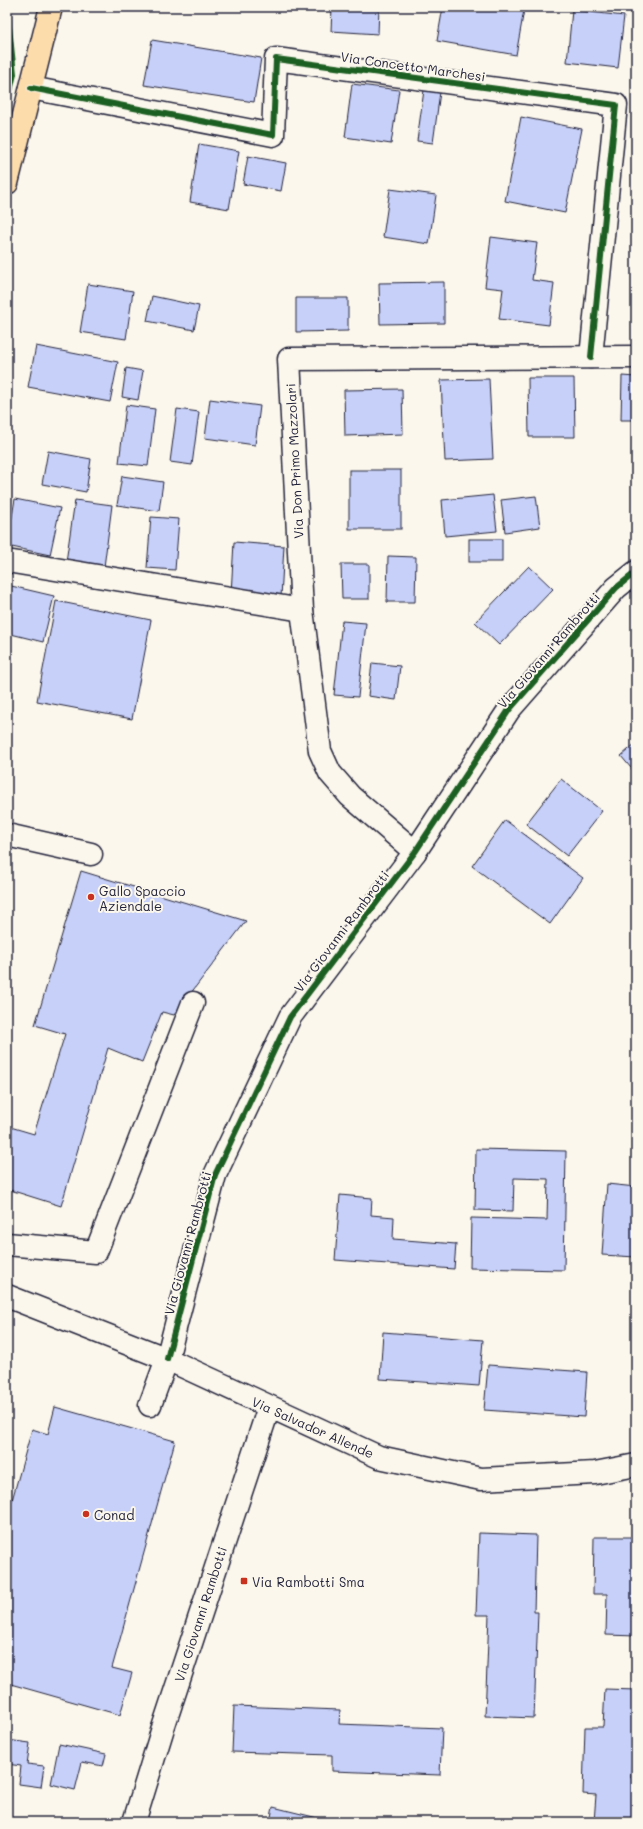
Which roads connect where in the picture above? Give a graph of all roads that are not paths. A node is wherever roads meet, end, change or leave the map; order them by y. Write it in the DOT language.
graph roads {
  1 [pos="51,7"];
  2 [pos="31,88"];
  3 [pos="7,183"];
  4 [pos="591,357"];
  5 [pos="636,357"];
  6 [pos="7,561"];
  7 [pos="636,572"];
  8 [pos="302,610"];
  9 [pos="7,835"];
  10 [pos="415,852"];
  11 [pos="91,854"];
  12 [pos="193,1003"];
  13 [pos="7,1244"];
  14 [pos="7,1296"];
  15 [pos="167,1359"];
  16 [pos="150,1404"];
  17 [pos="269,1407"];
  18 [pos="636,1465"];
  19 [pos="134,1822"];
  1 -- 2 [label="main road"];
  2 -- 3 [label="main road"];
  2 -- 4 [label="street, Via Concetto Marchesi"];
  4 -- 5 [label="street, Via Don Primo Mazzolari"];
  4 -- 8 [label="street, Via Don Primo Mazzolari"];
  6 -- 8 [label="street"];
  7 -- 10 [label="street, Via Giovanni Rambrotti"];
  8 -- 10 [label="street"];
  9 -- 11 [label="street"];
  10 -- 15 [label="street, Via Giovanni Rambrotti"];
  12 -- 13 [label="street"];
  14 -- 15 [label="street, Via Salvador Allende"];
  15 -- 16 [label="street, Via Giovanni Rambrotti"];
  15 -- 17 [label="street, Via Salvador Allende"];
  17 -- 18 [label="street, Via Salvador Allende"];
  17 -- 19 [label="street, Via Giovanni Rambotti"];
}
